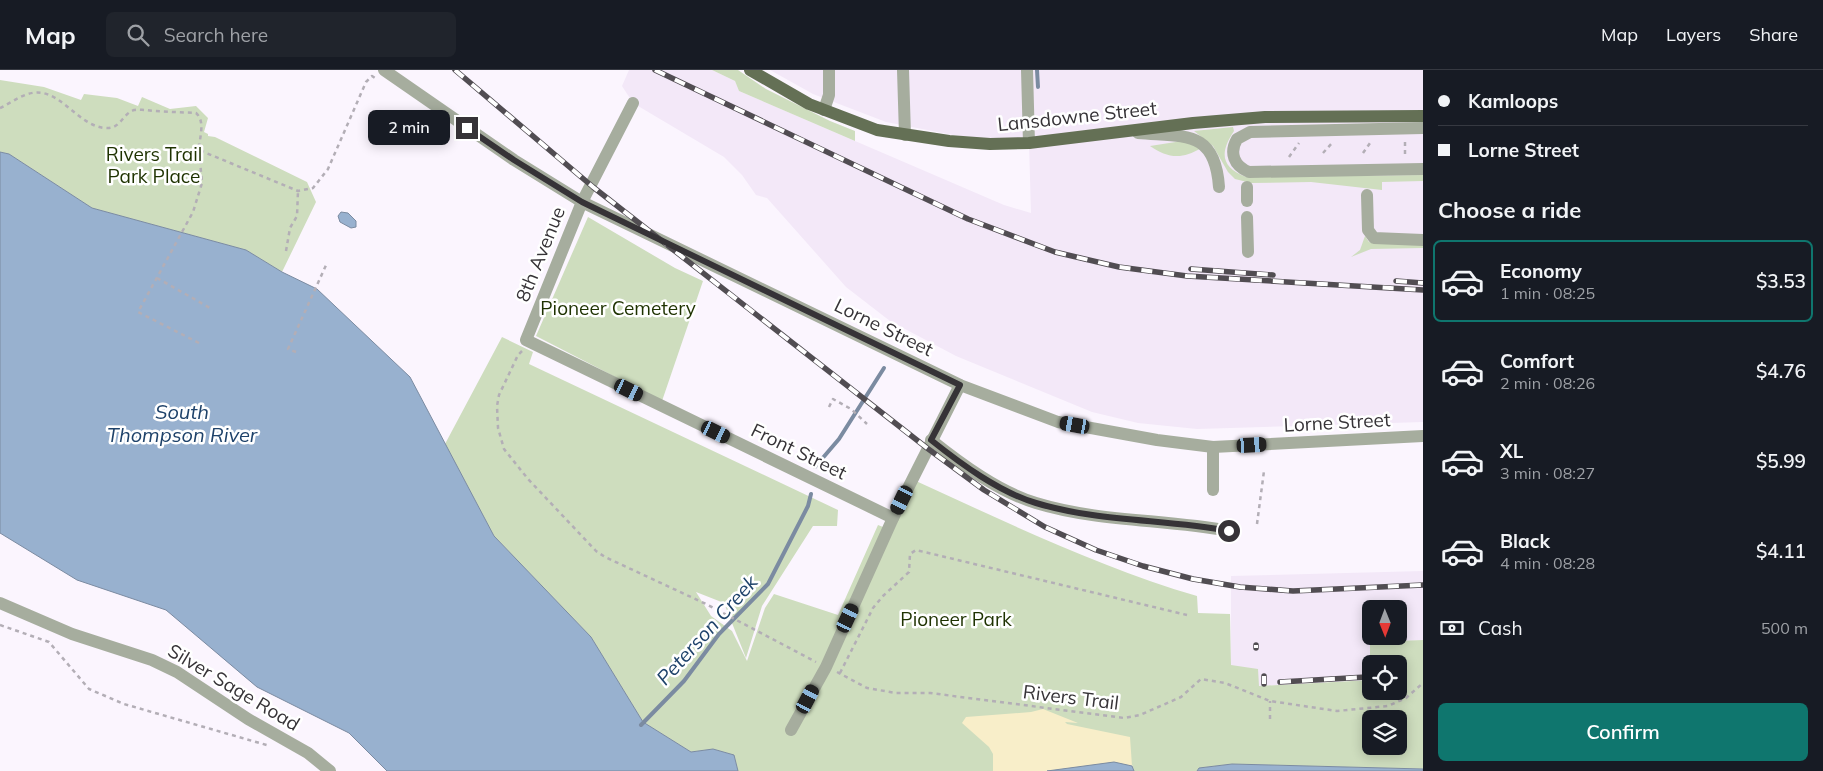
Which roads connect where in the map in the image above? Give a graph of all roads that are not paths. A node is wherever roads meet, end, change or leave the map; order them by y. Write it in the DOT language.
graph roads {
  1 [pos="384,70"];
  2 [pos="750,70"];
  3 [pos="829,70"];
  4 [pos="903,70"];
  5 [pos="1027,70"];
  6 [pos="633,103"];
  7 [pos="824,110"];
  8 [pos="1423,116"];
  9 [pos="1423,128"];
  10 [pos="1128,132"];
  11 [pos="905,135"];
  12 [pos="1029,143"];
  13 [pos="1423,169"];
  14 [pos="1219,187"];
  15 [pos="1247,187"];
  16 [pos="1367,195"];
  17 [pos="1247,201"];
  18 [pos="582,202"];
  19 [pos="1247,218"];
  20 [pos="1423,240"];
  21 [pos="1248,252"];
  22 [pos="526,340"];
  23 [pos="960,385"];
  24 [pos="1423,436"];
  25 [pos="931,440"];
  26 [pos="1213,447"];
  27 [pos="1213,490"];
  28 [pos="893,518"];
  29 [pos="1229,531"];
  30 [pos="0,603"];
  31 [pos="791,730"];
  32 [pos="330,771"];
  1 -- 18 [label="street, Lorne Street"];
  2 -- 7 [label="main road, Lansdowne Street"];
  3 -- 7 [label="street"];
  4 -- 11 [label="street"];
  5 -- 12 [label="street"];
  6 -- 18 [label="street, 8th Avenue"];
  7 -- 11 [label="main road, Lansdowne Street"];
  8 -- 10 [label="main road, Lansdowne Street"];
  9 -- 13 [label="street"];
  10 -- 12 [label="main road, Lansdowne Street"];
  10 -- 14 [label="street"];
  11 -- 12 [label="main road, Lansdowne Street"];
  15 -- 17 [label="street"];
  16 -- 20 [label="street"];
  18 -- 22 [label="street, 8th Avenue"];
  18 -- 23 [label="street, Lorne Street"];
  19 -- 21 [label="street"];
  22 -- 28 [label="street, Front Street"];
  23 -- 25 [label="street"];
  23 -- 26 [label="street, Lorne Street"];
  24 -- 26 [label="street, Lorne Street"];
  25 -- 28 [label="street"];
  25 -- 29 [label="street"];
  26 -- 27 [label="street"];
  28 -- 31 [label="street"];
  30 -- 32 [label="street, Silver Sage Road"];
}
